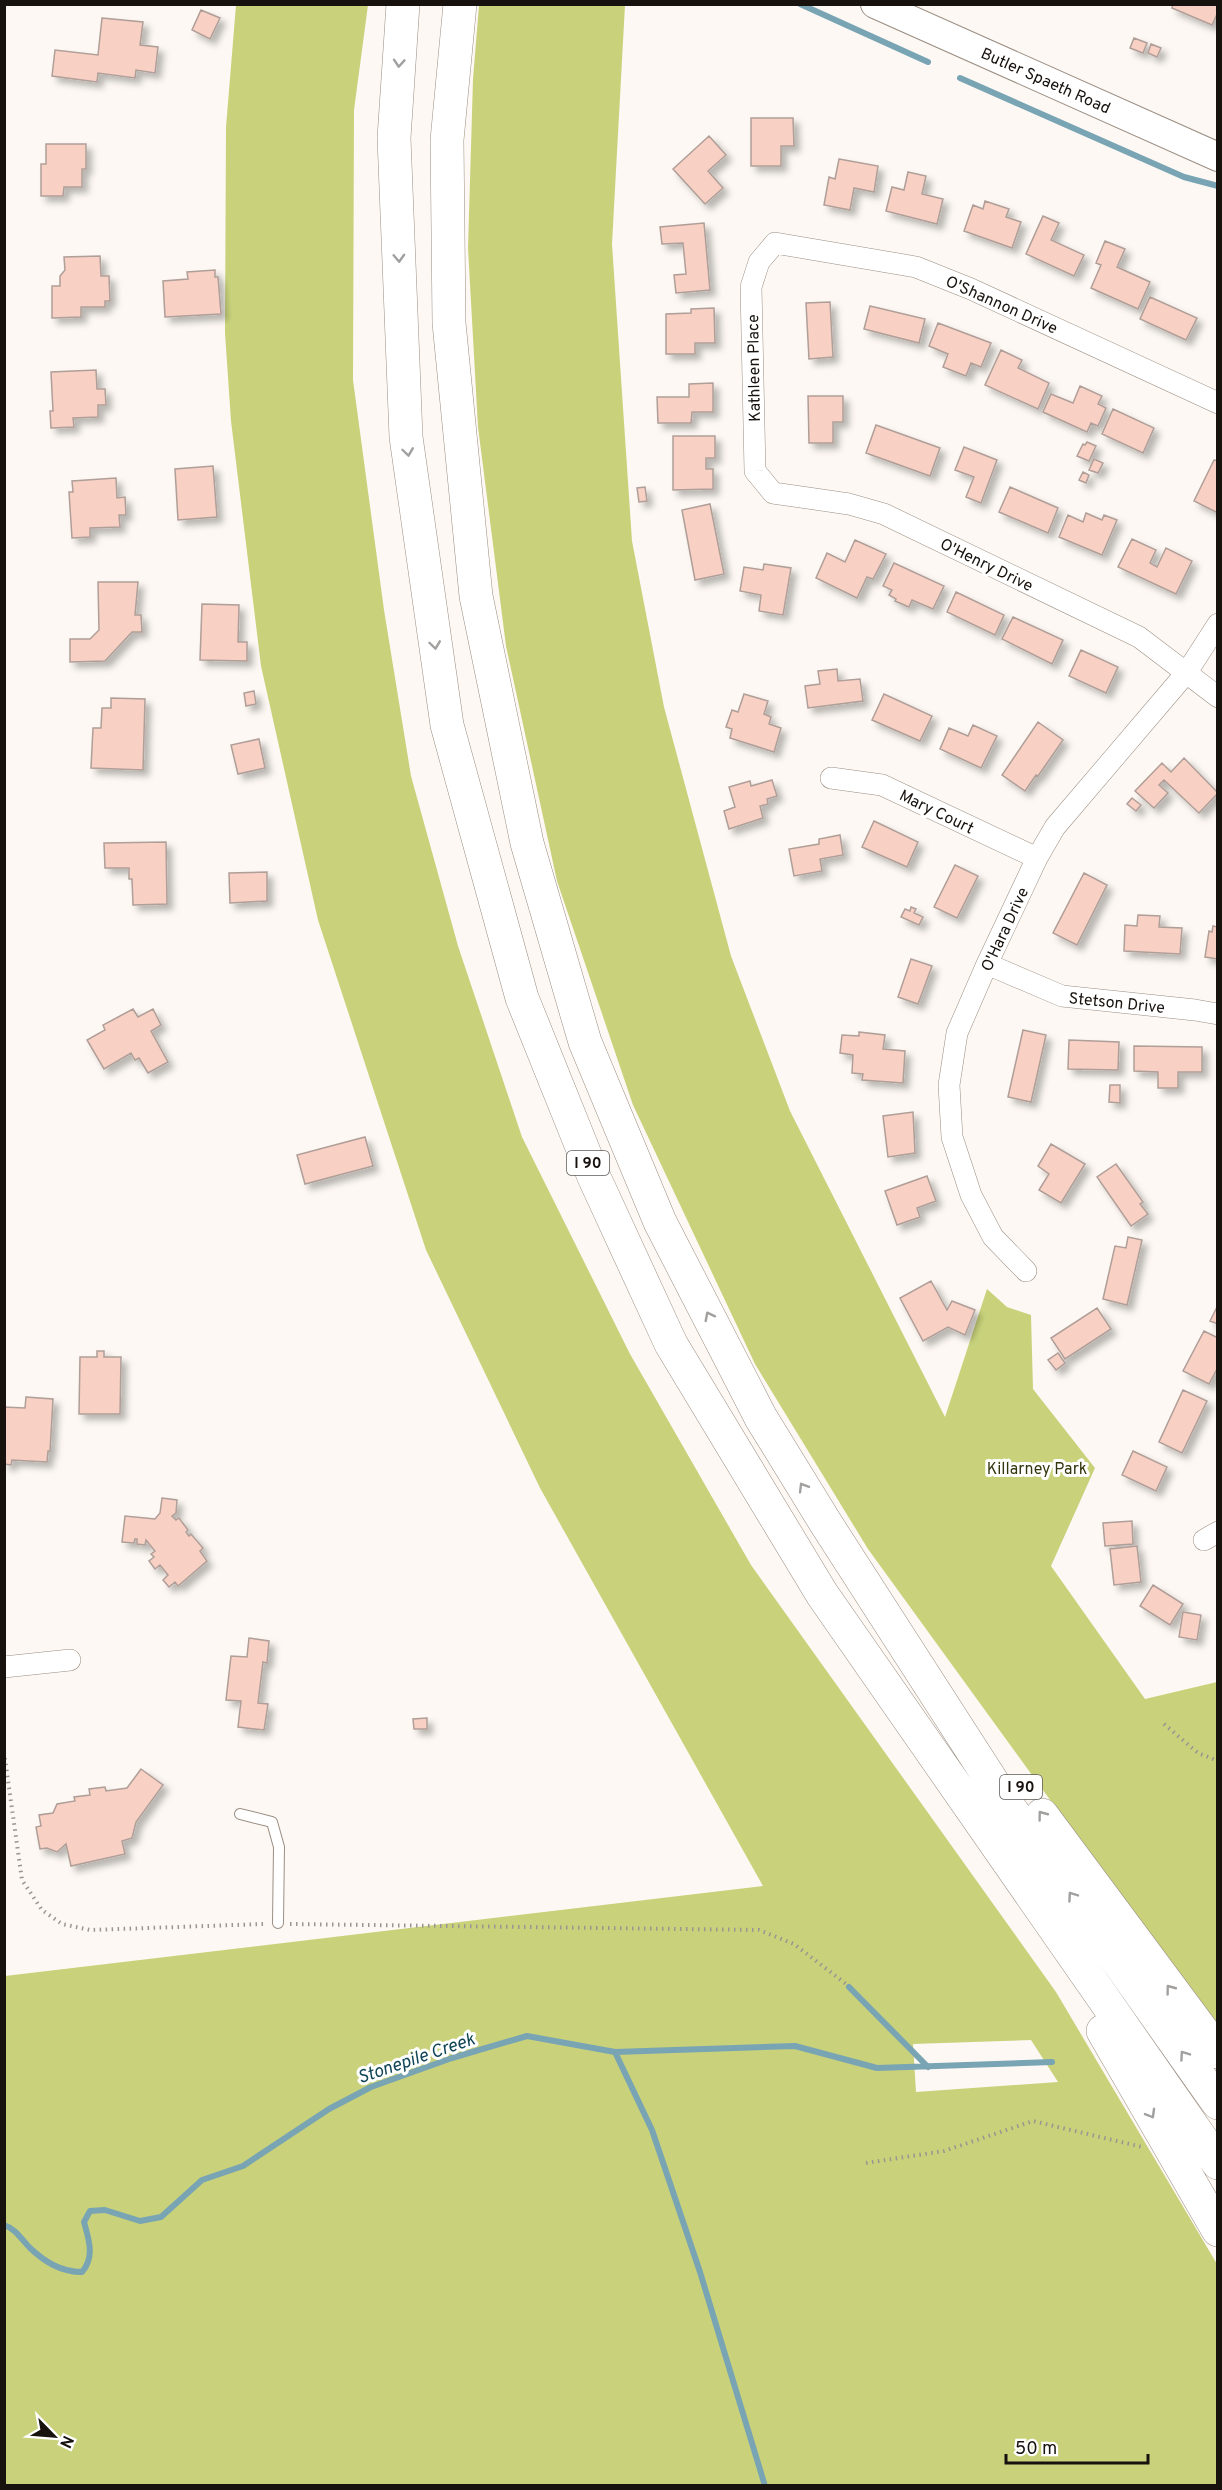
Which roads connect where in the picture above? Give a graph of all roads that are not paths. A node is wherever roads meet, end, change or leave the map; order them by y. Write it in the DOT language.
graph roads {
  1 [pos="404,4"];
  2 [pos="460,4"];
  3 [pos="875,4"];
  4 [pos="1218,157"];
  5 [pos="775,243"];
  6 [pos="1218,403"];
  7 [pos="773,493"];
  8 [pos="1218,624"];
  9 [pos="1187,672"];
  10 [pos="1218,697"];
  11 [pos="831,777"];
  12 [pos="1037,858"];
  13 [pos="987,964"];
  14 [pos="1218,1014"];
  15 [pos="1026,1271"];
  16 [pos="825,1522"];
  17 [pos="70,1660"];
  18 [pos="4,1667"];
  19 [pos="240,1814"];
  20 [pos="278,1923"];
  21 [pos="1070,1949"];
  22 [pos="1218,2052"];
  23 [pos="1218,2103"];
  24 [pos="1218,2163"];
  25 [pos="1218,2230"];
  1 -- 21 [label="highway, I 90, one-way"];
  16 -- 2 [label="highway, I 90, one-way"];
  3 -- 4 [label="main road, Butler Spaeth Road"];
  5 -- 6 [label="street, O'Shannon Drive"];
  5 -- 7 [label="street, Kathleen Place"];
  7 -- 9 [label="street, O'Henry Drive"];
  8 -- 9 [label="street, O'Hara Drive"];
  9 -- 10 [label="street, O'Henry Drive"];
  9 -- 12 [label="street, O'Hara Drive"];
  11 -- 12 [label="street, Mary Court"];
  12 -- 13 [label="street, O'Hara Drive"];
  13 -- 14 [label="street, Stetson Drive"];
  13 -- 15 [label="street, O'Hara Drive"];
  22 -- 16 [label="highway, I 90, one-way"];
  23 -- 16 [label="highway, I 90, one-way"];
  17 -- 18 [label="street"];
  19 -- 20 [label="lane"];
  21 -- 24 [label="highway, I 90"];
  21 -- 25 [label="highway, I 90, one-way"];
}
